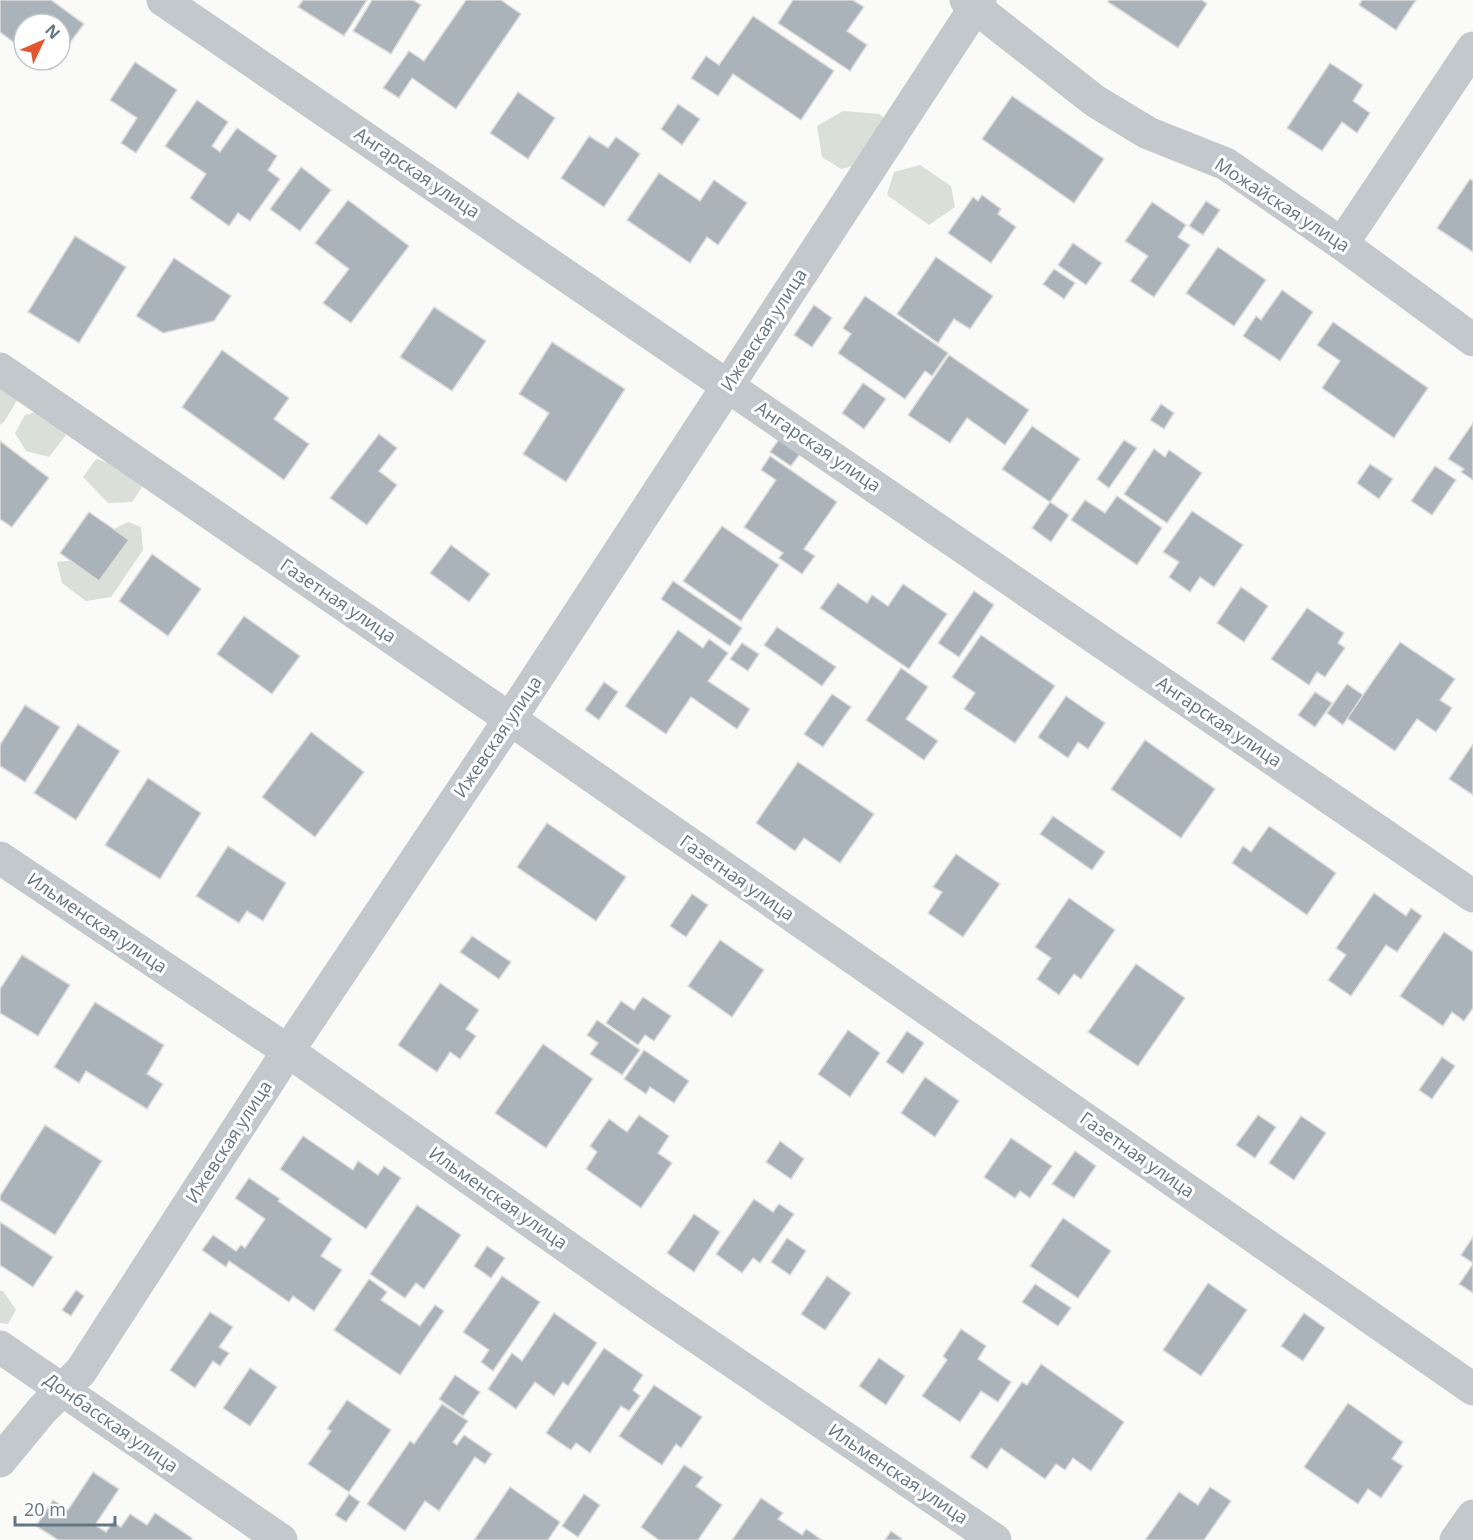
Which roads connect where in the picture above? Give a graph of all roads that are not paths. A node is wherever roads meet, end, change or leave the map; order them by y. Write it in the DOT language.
graph roads {
  1 [pos="163,0"];
  2 [pos="973,2"];
  3 [pos="1473,48"];
  4 [pos="1342,244"];
  5 [pos="1473,340"];
  6 [pos="0,369"];
  7 [pos="728,385"];
  8 [pos="510,719"];
  9 [pos="0,858"];
  10 [pos="1473,896"];
  11 [pos="288,1051"];
  12 [pos="0,1347"];
  13 [pos="1473,1389"];
  14 [pos="63,1390"];
  15 [pos="0,1461"];
  16 [pos="1473,1516"];
  17 [pos="280,1540"];
  18 [pos="995,1540"];
  19 [pos="1456,1540"];
  1 -- 7 [label="street, Ангарская улица"];
  2 -- 4 [label="street, Можайская улица"];
  2 -- 7 [label="street, Ижевская улица"];
  3 -- 4 [label="street"];
  4 -- 5 [label="street, Можайская улица"];
  6 -- 8 [label="street, Газетная улица"];
  7 -- 8 [label="street, Ижевская улица"];
  7 -- 10 [label="street, Ангарская улица"];
  8 -- 11 [label="street, Ижевская улица"];
  8 -- 13 [label="street, Газетная улица"];
  9 -- 11 [label="street, Ильменская улица"];
  11 -- 14 [label="street, Ижевская улица"];
  11 -- 18 [label="street, Ильменская улица"];
  12 -- 14 [label="street, Донбасская улица"];
  14 -- 15 [label="street, Ижевская улица"];
  14 -- 17 [label="street, Донбасская улица"];
  16 -- 19 [label="street"];
}
